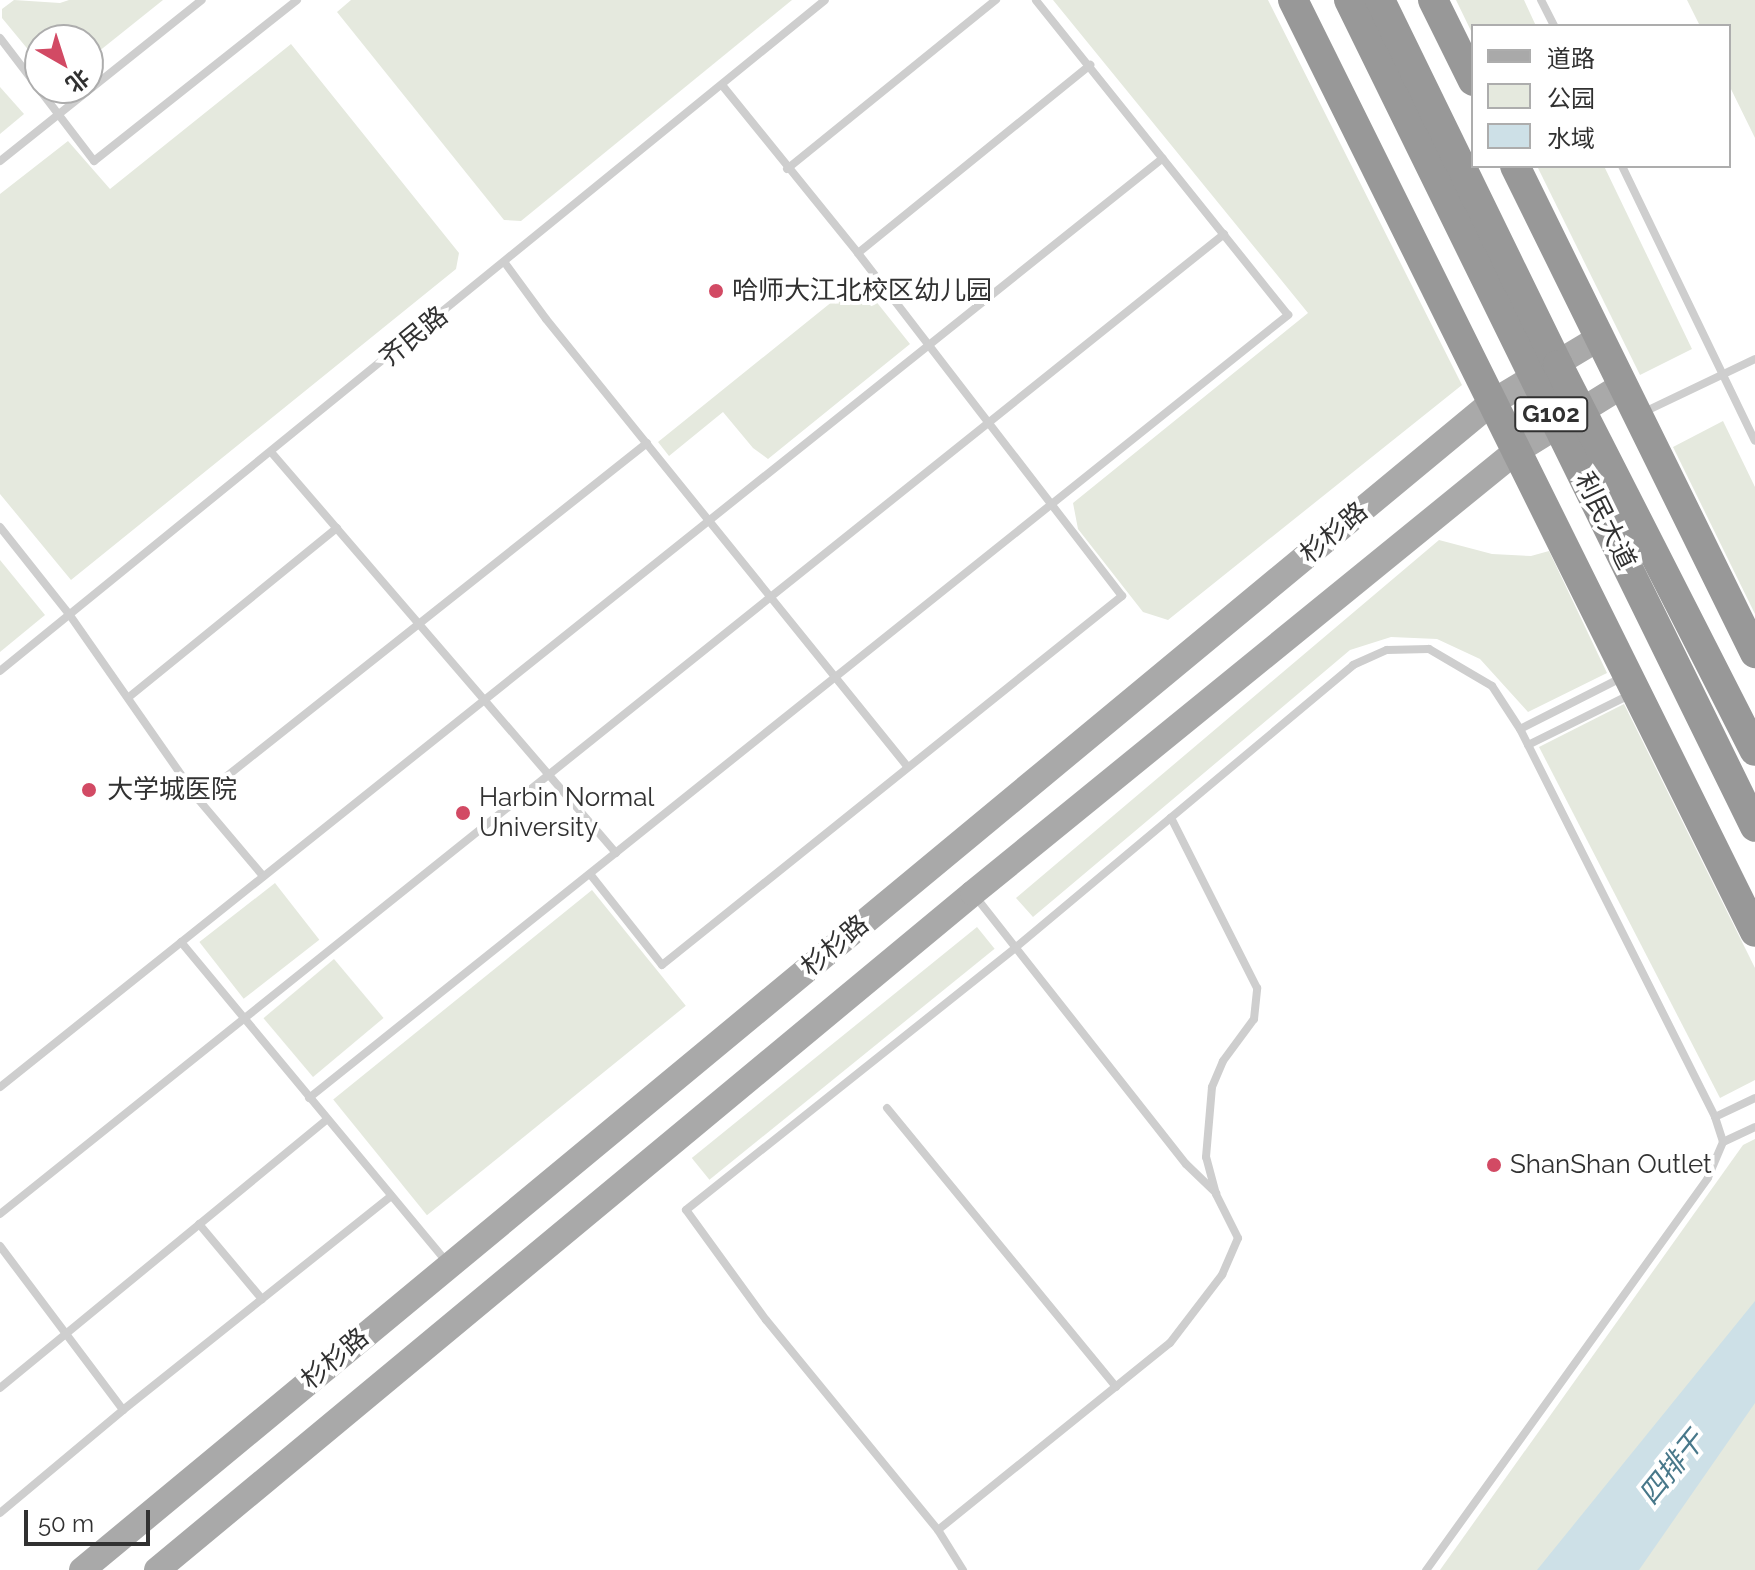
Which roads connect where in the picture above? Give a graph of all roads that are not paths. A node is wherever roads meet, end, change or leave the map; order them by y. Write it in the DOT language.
graph roads {
  1 [pos="202,0"];
  2 [pos="297,0"];
  3 [pos="825,0"];
  4 [pos="996,0"];
  5 [pos="1036,0"];
  6 [pos="1293,0"];
  7 [pos="1349,0"];
  8 [pos="1380,0"];
  9 [pos="1433,0"];
  10 [pos="1541,0"];
  11 [pos="1553,24"];
  12 [pos="0,38"];
  13 [pos="1090,65"];
  14 [pos="1471,77"];
  15 [pos="722,85"];
  16 [pos="59,115"];
  17 [pos="1163,158"];
  18 [pos="0,161"];
  19 [pos="1516,168"];
  20 [pos="1623,168"];
  21 [pos="787,169"];
  22 [pos="1224,234"];
  23 [pos="858,253"];
  24 [pos="505,263"];
  25 [pos="1599,338"];
  26 [pos="928,345"];
  27 [pos="1755,359"];
  28 [pos="1546,372"];
  29 [pos="1723,375"];
  30 [pos="1623,385"];
  31 [pos="1491,403"];
  32 [pos="1638,415"];
  33 [pos="1570,419"];
  34 [pos="988,421"];
  35 [pos="1755,441"];
  36 [pos="647,443"];
  37 [pos="271,452"];
  38 [pos="1515,452"];
  39 [pos="1052,504"];
  40 [pos="709,520"];
  41 [pos="0,527"];
  42 [pos="337,528"];
  43 [pos="770,596"];
  44 [pos="69,614"];
  45 [pos="419,624"];
  46 [pos="1755,653"];
  47 [pos="0,671"];
  48 [pos="836,677"];
  49 [pos="1631,683"];
  50 [pos="129,697"];
  51 [pos="484,700"];
  52 [pos="1520,729"];
  53 [pos="1528,745"];
  54 [pos="1755,751"];
  55 [pos="907,766"];
  56 [pos="548,774"];
  57 [pos="198,799"];
  58 [pos="1171,818"];
  59 [pos="1755,827"];
  60 [pos="616,853"];
  61 [pos="590,874"];
  62 [pos="263,876"];
  63 [pos="973,893"];
  64 [pos="1755,932"];
  65 [pos="181,942"];
  66 [pos="1015,948"];
  67 [pos="244,1019"];
  68 [pos="0,1087"];
  69 [pos="309,1098"];
  70 [pos="1755,1098"];
  71 [pos="887,1108"];
  72 [pos="1715,1117"];
  73 [pos="327,1119"];
  74 [pos="1755,1127"];
  75 [pos="1723,1142"];
  76 [pos="1216,1194"];
  77 [pos="391,1196"];
  78 [pos="0,1214"];
  79 [pos="199,1224"];
  80 [pos="0,1246"];
  81 [pos="449,1264"];
  82 [pos="262,1299"];
  83 [pos="68,1333"];
  84 [pos="1116,1387"];
  85 [pos="0,1388"];
  86 [pos="123,1410"];
  87 [pos="0,1513"];
  88 [pos="938,1530"];
  89 [pos="82,1570"];
  90 [pos="157,1570"];
  91 [pos="963,1570"];
  92 [pos="1426,1570"];
  1 -- 16 [label="lane"];
  2 -- 16 [label="lane"];
  3 -- 15 [label="lane, 齐民路"];
  4 -- 21 [label="lane"];
  5 -- 13 [label="lane"];
  6 -- 31 [label="highway"];
  7 -- 28 [label="highway, 利民大道 / G102"];
  8 -- 28 [label="highway, 利民大道 / G102"];
  9 -- 14 [label="highway"];
  10 -- 11 [label="lane"];
  12 -- 16 [label="lane"];
  13 -- 17 [label="lane"];
  13 -- 23 [label="lane"];
  15 -- 21 [label="lane"];
  15 -- 24 [label="lane, 齐民路"];
  16 -- 18 [label="lane"];
  17 -- 22 [label="lane"];
  17 -- 26 [label="lane"];
  19 -- 25 [label="highway"];
  20 -- 29 [label="lane"];
  21 -- 23 [label="lane"];
  22 -- 34 [label="lane"];
  22 -- 39 [label="lane"];
  23 -- 26 [label="lane"];
  24 -- 36 [label="lane"];
  24 -- 37 [label="lane, 齐民路"];
  25 -- 28 [label="main road, 杉杉路"];
  25 -- 30 [label="highway"];
  26 -- 34 [label="lane"];
  26 -- 40 [label="lane"];
  27 -- 29 [label="lane"];
  28 -- 31 [label="main road, 杉杉路"];
  28 -- 33 [label="highway, 利民大道 / G102"];
  29 -- 32 [label="lane"];
  29 -- 35 [label="lane"];
  30 -- 32 [label="highway"];
  30 -- 33 [label="main road, 杉杉路"];
  31 -- 38 [label="highway"];
  31 -- 81 [label="main road, 杉杉路"];
  32 -- 46 [label="highway"];
  33 -- 38 [label="main road, 杉杉路"];
  33 -- 54 [label="highway, 利民大道 / G102"];
  33 -- 59 [label="highway, 利民大道 / G102"];
  34 -- 39 [label="lane"];
  34 -- 43 [label="lane"];
  36 -- 40 [label="lane"];
  36 -- 45 [label="lane"];
  37 -- 42 [label="lane"];
  37 -- 44 [label="lane, 齐民路"];
  38 -- 49 [label="highway"];
  38 -- 63 [label="main road, 杉杉路"];
  39 -- 48 [label="lane"];
  39 -- 55 [label="lane"];
  40 -- 43 [label="lane"];
  40 -- 51 [label="lane"];
  41 -- 44 [label="lane"];
  42 -- 45 [label="lane"];
  42 -- 50 [label="lane"];
  43 -- 48 [label="lane"];
  43 -- 56 [label="lane"];
  44 -- 47 [label="lane, 齐民路"];
  44 -- 50 [label="lane"];
  45 -- 51 [label="lane"];
  45 -- 57 [label="lane"];
  48 -- 55 [label="lane"];
  48 -- 60 [label="lane"];
  49 -- 52 [label="lane"];
  49 -- 53 [label="lane"];
  49 -- 64 [label="highway"];
  50 -- 57 [label="lane"];
  51 -- 56 [label="lane"];
  51 -- 62 [label="lane"];
  52 -- 53 [label="lane"];
  52 -- 58 [label="lane"];
  53 -- 72 [label="lane"];
  55 -- 61 [label="lane"];
  56 -- 60 [label="lane"];
  56 -- 67 [label="lane"];
  57 -- 62 [label="lane"];
  58 -- 66 [label="lane"];
  58 -- 76 [label="lane"];
  60 -- 61 [label="lane"];
  61 -- 69 [label="lane"];
  62 -- 65 [label="lane"];
  63 -- 66 [label="lane"];
  63 -- 90 [label="main road, 杉杉路"];
  65 -- 67 [label="lane"];
  65 -- 68 [label="lane"];
  66 -- 76 [label="lane"];
  66 -- 88 [label="lane"];
  67 -- 69 [label="lane"];
  67 -- 78 [label="lane"];
  69 -- 73 [label="lane"];
  70 -- 72 [label="lane"];
  71 -- 84 [label="lane"];
  72 -- 75 [label="lane"];
  73 -- 77 [label="lane"];
  73 -- 79 [label="lane"];
  74 -- 75 [label="lane"];
  75 -- 92 [label="lane"];
  76 -- 84 [label="lane"];
  77 -- 81 [label="lane"];
  77 -- 82 [label="lane"];
  79 -- 82 [label="lane"];
  79 -- 83 [label="lane"];
  80 -- 83 [label="lane"];
  81 -- 89 [label="main road, 杉杉路"];
  82 -- 86 [label="lane"];
  83 -- 85 [label="lane"];
  83 -- 86 [label="lane"];
  84 -- 88 [label="lane"];
  86 -- 87 [label="lane"];
  88 -- 91 [label="lane"];
}
